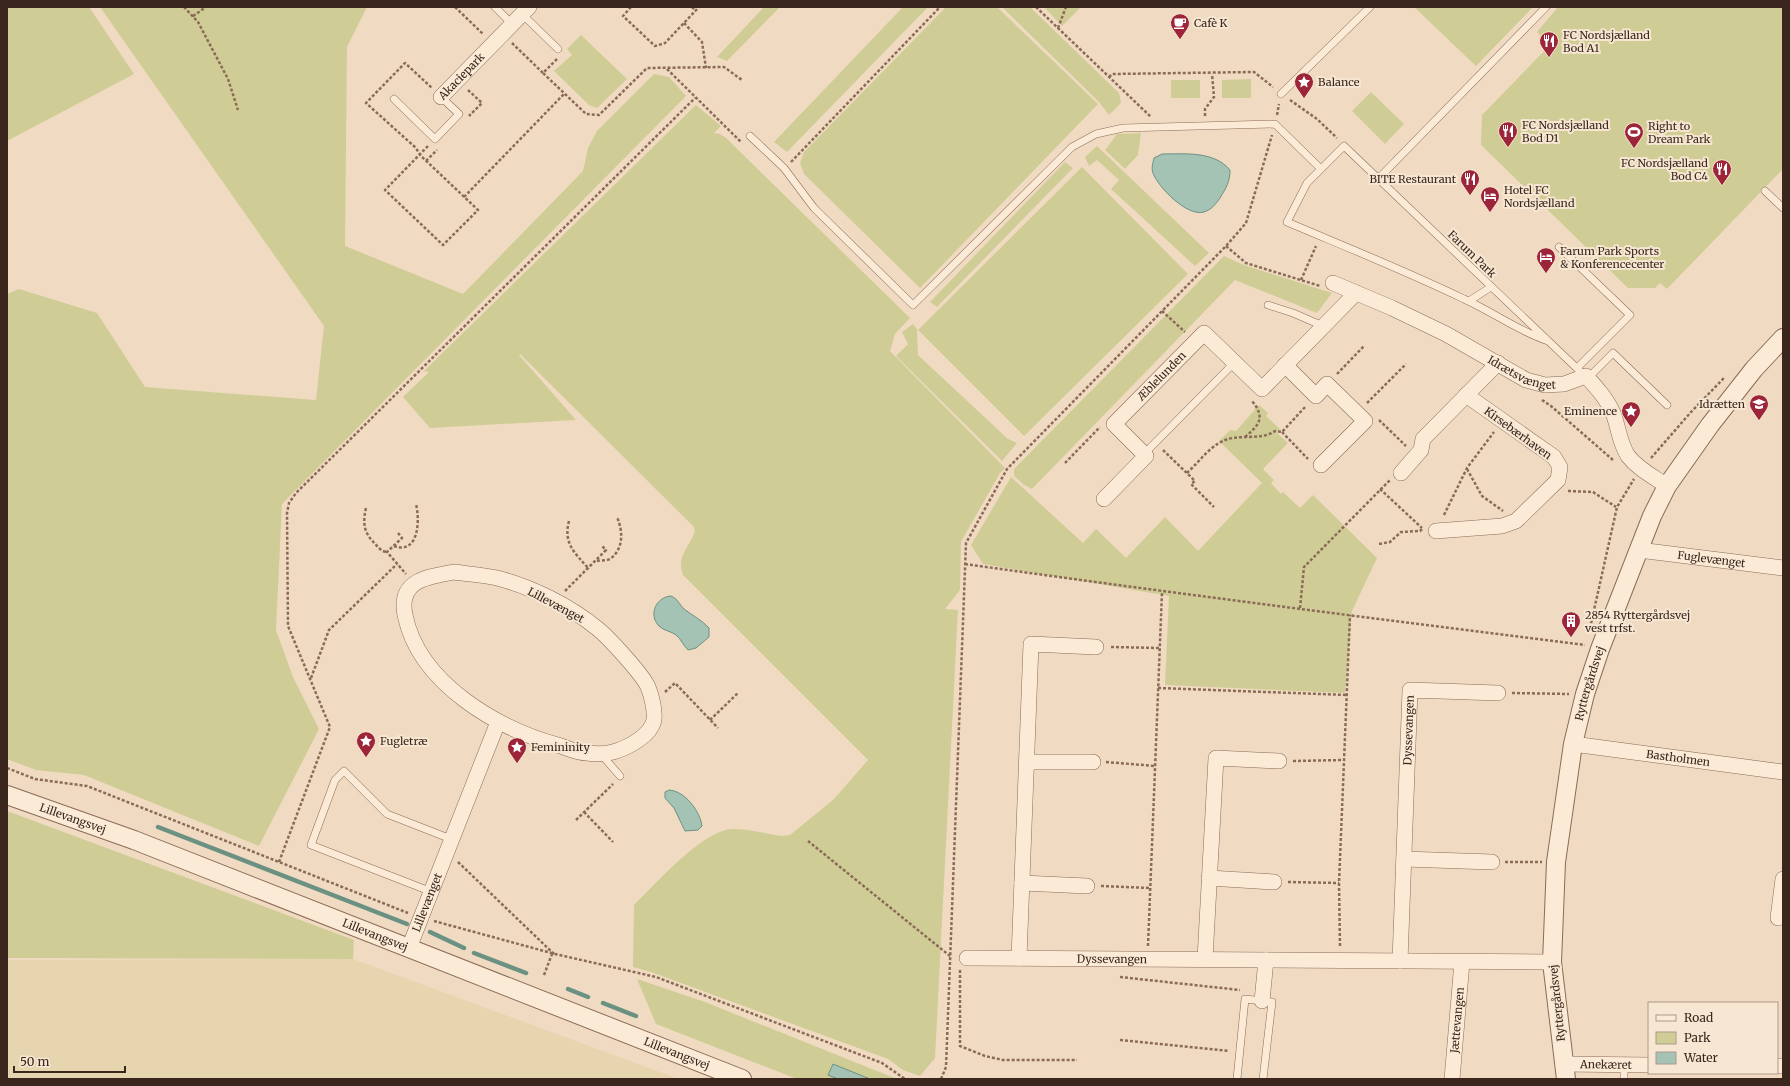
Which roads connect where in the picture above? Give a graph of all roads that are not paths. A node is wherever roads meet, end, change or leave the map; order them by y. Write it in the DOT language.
graph roads {
  1 [pos="495,7"];
  2 [pos="1370,7"];
  3 [pos="1546,7"];
  4 [pos="523,17"];
  5 [pos="558,49"];
  6 [pos="1281,94"];
  7 [pos="441,96"];
  8 [pos="394,99"];
  9 [pos="750,136"];
  10 [pos="1321,169"];
  11 [pos="1379,178"];
  12 [pos="1765,191"];
  13 [pos="1783,208"];
  14 [pos="1559,248"];
  15 [pos="1333,283"];
  16 [pos="1491,287"];
  17 [pos="1356,292"];
  18 [pos="1469,301"];
  19 [pos="1268,305"];
  20 [pos="1322,326"];
  21 [pos="1783,338"];
  22 [pos="1548,341"];
  23 [pos="1235,362"];
  24 [pos="1498,363"];
  25 [pos="1285,365"];
  26 [pos="1584,374"];
  27 [pos="1466,395"];
  28 [pos="1667,405"];
  29 [pos="1144,454"];
  30 [pos="1321,465"];
  31 [pos="1401,473"];
  32 [pos="1667,486"];
  33 [pos="1104,499"];
  34 [pos="1429,530"];
  35 [pos="1639,550"];
  36 [pos="1783,568"];
  37 [pos="1096,647"];
  38 [pos="1498,693"];
  39 [pos="498,722"];
  40 [pos="1573,744"];
  41 [pos="600,753"];
  42 [pos="1279,761"];
  43 [pos="1027,762"];
  44 [pos="1093,762"];
  45 [pos="1783,772"];
  46 [pos="620,776"];
  47 [pos="7,795"];
  48 [pos="449,845"];
  49 [pos="1404,859"];
  50 [pos="1492,862"];
  51 [pos="1209,878"];
  52 [pos="1783,879"];
  53 [pos="1274,882"];
  54 [pos="1022,883"];
  55 [pos="1087,886"];
  56 [pos="432,892"];
  57 [pos="1778,918"];
  58 [pos="409,948"];
  59 [pos="1019,958"];
  60 [pos="1205,959"];
  61 [pos="1266,960"];
  62 [pos="964,961"];
  63 [pos="1400,961"];
  64 [pos="1462,962"];
  65 [pos="1552,962"];
  66 [pos="1262,1001"];
  67 [pos="1648,1065"];
  68 [pos="1565,1072"];
  69 [pos="1624,1072"];
  70 [pos="742,1079"];
  71 [pos="1237,1079"];
  72 [pos="1263,1079"];
  73 [pos="1452,1079"];
  1 -- 4 [label="lane"];
  2 -- 6 [label="lane"];
  3 -- 11 [label="lane"];
  4 -- 5 [label="lane"];
  4 -- 7 [label="street, Akaciepark"];
  7 -- 8 [label="lane, Akaciepark"];
  9 -- 10 [label="lane"];
  10 -- 11 [label="lane, Farum Park"];
  10 -- 18 [label="lane"];
  11 -- 16 [label="lane, Farum Park"];
  12 -- 13 [label="lane"];
  14 -- 26 [label="lane"];
  15 -- 17 [label="street, Idrætsvænget"];
  16 -- 18 [label="lane"];
  16 -- 22 [label="lane, Farum Park"];
  17 -- 20 [label="street"];
  17 -- 24 [label="street, Idrætsvænget"];
  18 -- 22 [label="lane"];
  19 -- 20 [label="lane"];
  20 -- 25 [label="street"];
  21 -- 32 [label="street, Ryttergårdsvej"];
  22 -- 26 [label="lane, Farum Park"];
  23 -- 25 [label="street, Æblelunden"];
  23 -- 29 [label="lane"];
  23 -- 29 [label="street, Æblelunden"];
  24 -- 26 [label="street, Idrætsvænget"];
  24 -- 27 [label="street"];
  25 -- 30 [label="street"];
  26 -- 28 [label="lane"];
  26 -- 32 [label="street"];
  27 -- 31 [label="street"];
  27 -- 34 [label="street, Kirsebærhaven"];
  29 -- 33 [label="street"];
  32 -- 35 [label="street, Ryttergårdsvej"];
  35 -- 36 [label="street, Fuglevænget"];
  35 -- 40 [label="street, Ryttergårdsvej"];
  37 -- 43 [label="street"];
  38 -- 49 [label="street, Dyssevangen"];
  39 -- 41 [label="street, Lillevænget"];
  39 -- 41 [label="street, Lillevænget"];
  39 -- 48 [label="street, Lillevænget"];
  40 -- 45 [label="street, Bastholmen"];
  40 -- 65 [label="street, Ryttergårdsvej"];
  41 -- 46 [label="lane"];
  42 -- 51 [label="street"];
  43 -- 44 [label="street"];
  43 -- 54 [label="street"];
  47 -- 58 [label="street, Lillevangsvej"];
  48 -- 56 [label="street, Lillevænget"];
  48 -- 56 [label="lane"];
  49 -- 50 [label="street"];
  49 -- 63 [label="street, Dyssevangen"];
  51 -- 53 [label="street"];
  51 -- 60 [label="street"];
  52 -- 57 [label="street"];
  54 -- 55 [label="street"];
  54 -- 59 [label="street"];
  56 -- 58 [label="street, Lillevænget"];
  58 -- 70 [label="street, Lillevangsvej"];
  59 -- 60 [label="street, Dyssevangen"];
  59 -- 62 [label="street, Dyssevangen"];
  60 -- 61 [label="street, Dyssevangen"];
  61 -- 63 [label="street, Dyssevangen"];
  61 -- 66 [label="street"];
  63 -- 64 [label="street, Dyssevangen"];
  64 -- 65 [label="street, Dyssevangen"];
  64 -- 73 [label="street, Jættevangen"];
  65 -- 68 [label="street, Ryttergårdsvej"];
  66 -- 71 [label="lane"];
  66 -- 72 [label="lane"];
  67 -- 69 [label="street, Anekæret"];
  68 -- 69 [label="street, Anekæret"];
}
